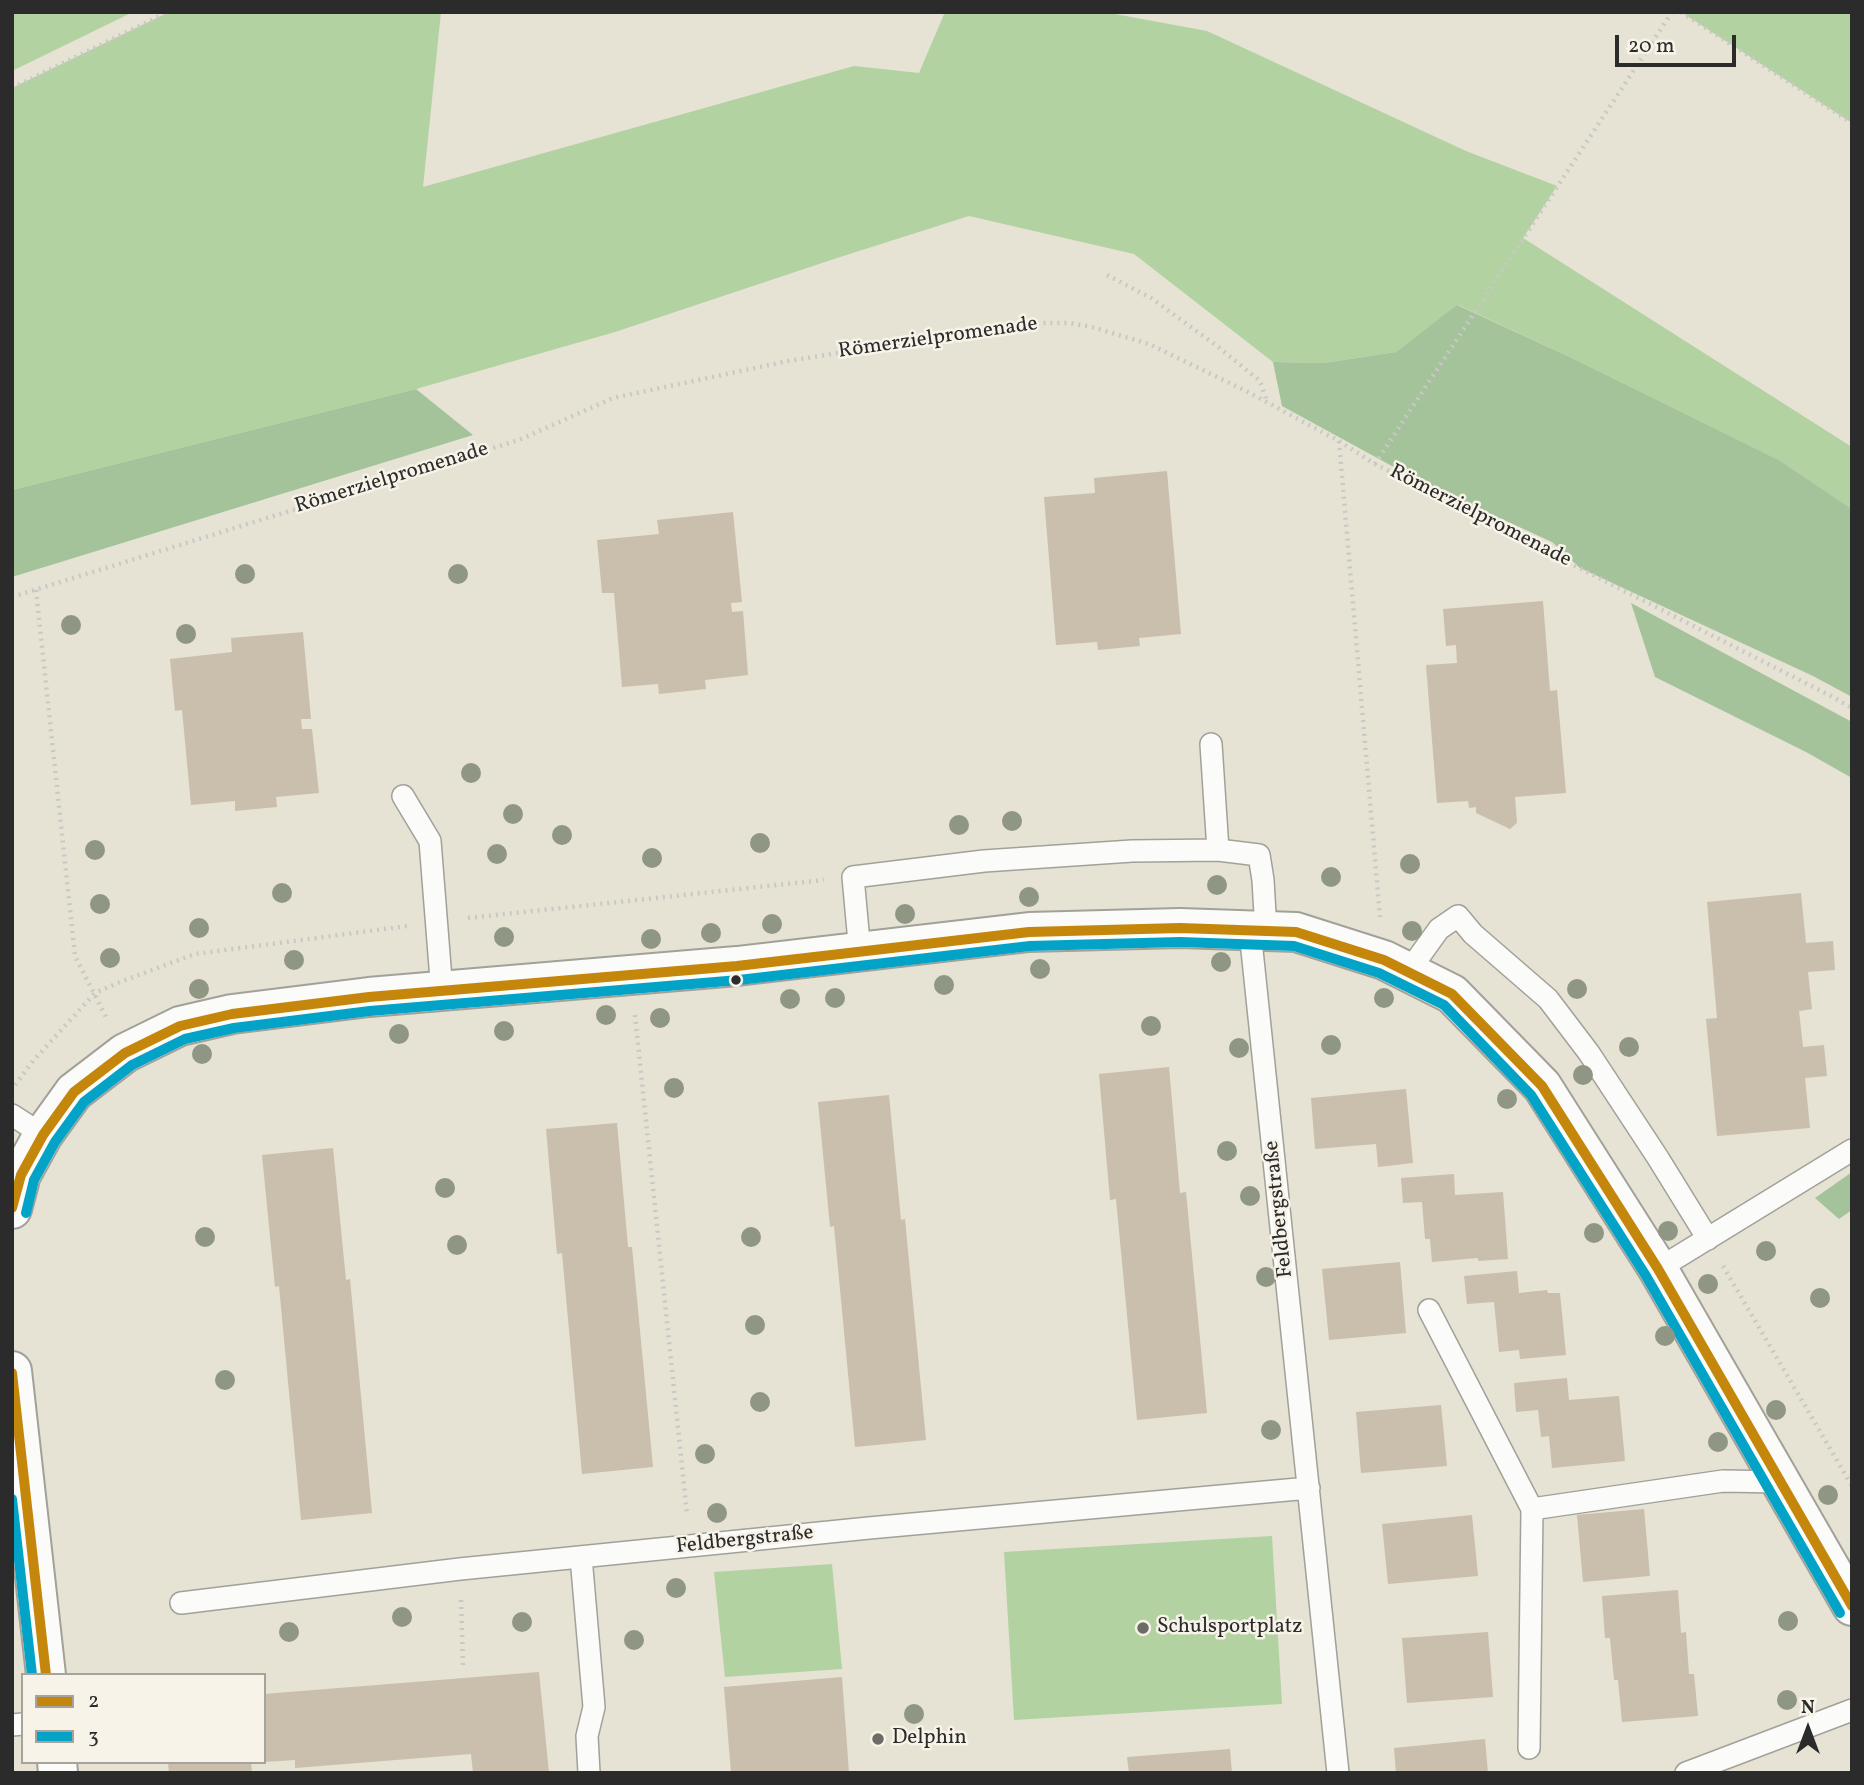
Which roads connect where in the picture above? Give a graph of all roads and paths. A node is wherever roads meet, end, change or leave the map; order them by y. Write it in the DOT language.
graph roads {
  1 [pos="168,12"];
  2 [pos="1672,12"];
  3 [pos="1681,12"];
  4 [pos="12,88"];
  5 [pos="1852,123"];
  6 [pos="1107,275"];
  7 [pos="1267,403"];
  8 [pos="1339,441"];
  9 [pos="1375,464"];
  10 [pos="36,590"];
  11 [pos="12,597"];
  12 [pos="1852,708"];
  13 [pos="1211,744"];
  14 [pos="403,796"];
  15 [pos="1218,850"];
  16 [pos="1258,931"];
  17 [pos="860,953"];
  18 [pos="1396,966"];
  19 [pos="630,976"];
  20 [pos="442,992"];
  21 [pos="125,1053"];
  22 [pos="28,1125"];
  23 [pos="1852,1150"];
  24 [pos="15,1186"];
  25 [pos="1707,1239"];
  26 [pos="1658,1269"];
  27 [pos="1429,1310"];
  28 [pos="12,1371"];
  29 [pos="1780,1482"];
  30 [pos="1852,1486"];
  31 [pos="19,1488"];
  32 [pos="1309,1488"];
  33 [pos="1532,1509"];
  34 [pos="691,1546"];
  35 [pos="581,1557"];
  36 [pos="460,1569"];
  37 [pos="181,1603"];
  38 [pos="1852,1606"];
  39 [pos="463,1665"];
  40 [pos="46,1673"];
  41 [pos="1852,1710"];
  42 [pos="1529,1748"];
  43 [pos="589,1773"];
  44 [pos="1338,1773"];
  45 [pos="1686,1773"];
  1 -- 4 [label="path"];
  2 -- 9 [label="path"];
  3 -- 5 [label="path"];
  6 -- 7 [label="path"];
  7 -- 8 [label="path, Römerzielpromenade"];
  7 -- 10 [label="path, Römerzielpromenade"];
  8 -- 9 [label="path, Römerzielpromenade"];
  8 -- 18 [label="path"];
  9 -- 12 [label="path, Römerzielpromenade"];
  10 -- 11 [label="path, Römerzielpromenade"];
  10 -- 21 [label="path"];
  13 -- 15 [label="lane"];
  14 -- 20 [label="lane"];
  15 -- 16 [label="lane, Feldbergstraße"];
  15 -- 17 [label="lane"];
  16 -- 17 [label="street"];
  16 -- 18 [label="street"];
  16 -- 32 [label="lane, Feldbergstraße"];
  17 -- 19 [label="street"];
  18 -- 25 [label="lane"];
  18 -- 26 [label="street"];
  19 -- 20 [label="street"];
  19 -- 34 [label="path"];
  20 -- 21 [label="street"];
  21 -- 22 [label="street"];
  22 -- 24 [label="street"];
  23 -- 25 [label="lane"];
  25 -- 26 [label="lane"];
  25 -- 30 [label="path"];
  26 -- 29 [label="street"];
  27 -- 33 [label="lane"];
  28 -- 31 [label="street"];
  29 -- 33 [label="lane"];
  29 -- 38 [label="street"];
  31 -- 40 [label="street"];
  32 -- 34 [label="lane, Feldbergstraße"];
  32 -- 44 [label="lane, Feldbergstraße"];
  33 -- 42 [label="lane"];
  34 -- 35 [label="lane, Feldbergstraße"];
  35 -- 36 [label="lane, Feldbergstraße"];
  35 -- 43 [label="lane"];
  36 -- 37 [label="lane, Feldbergstraße"];
  36 -- 39 [label="path"];
  41 -- 45 [label="lane"];
}
